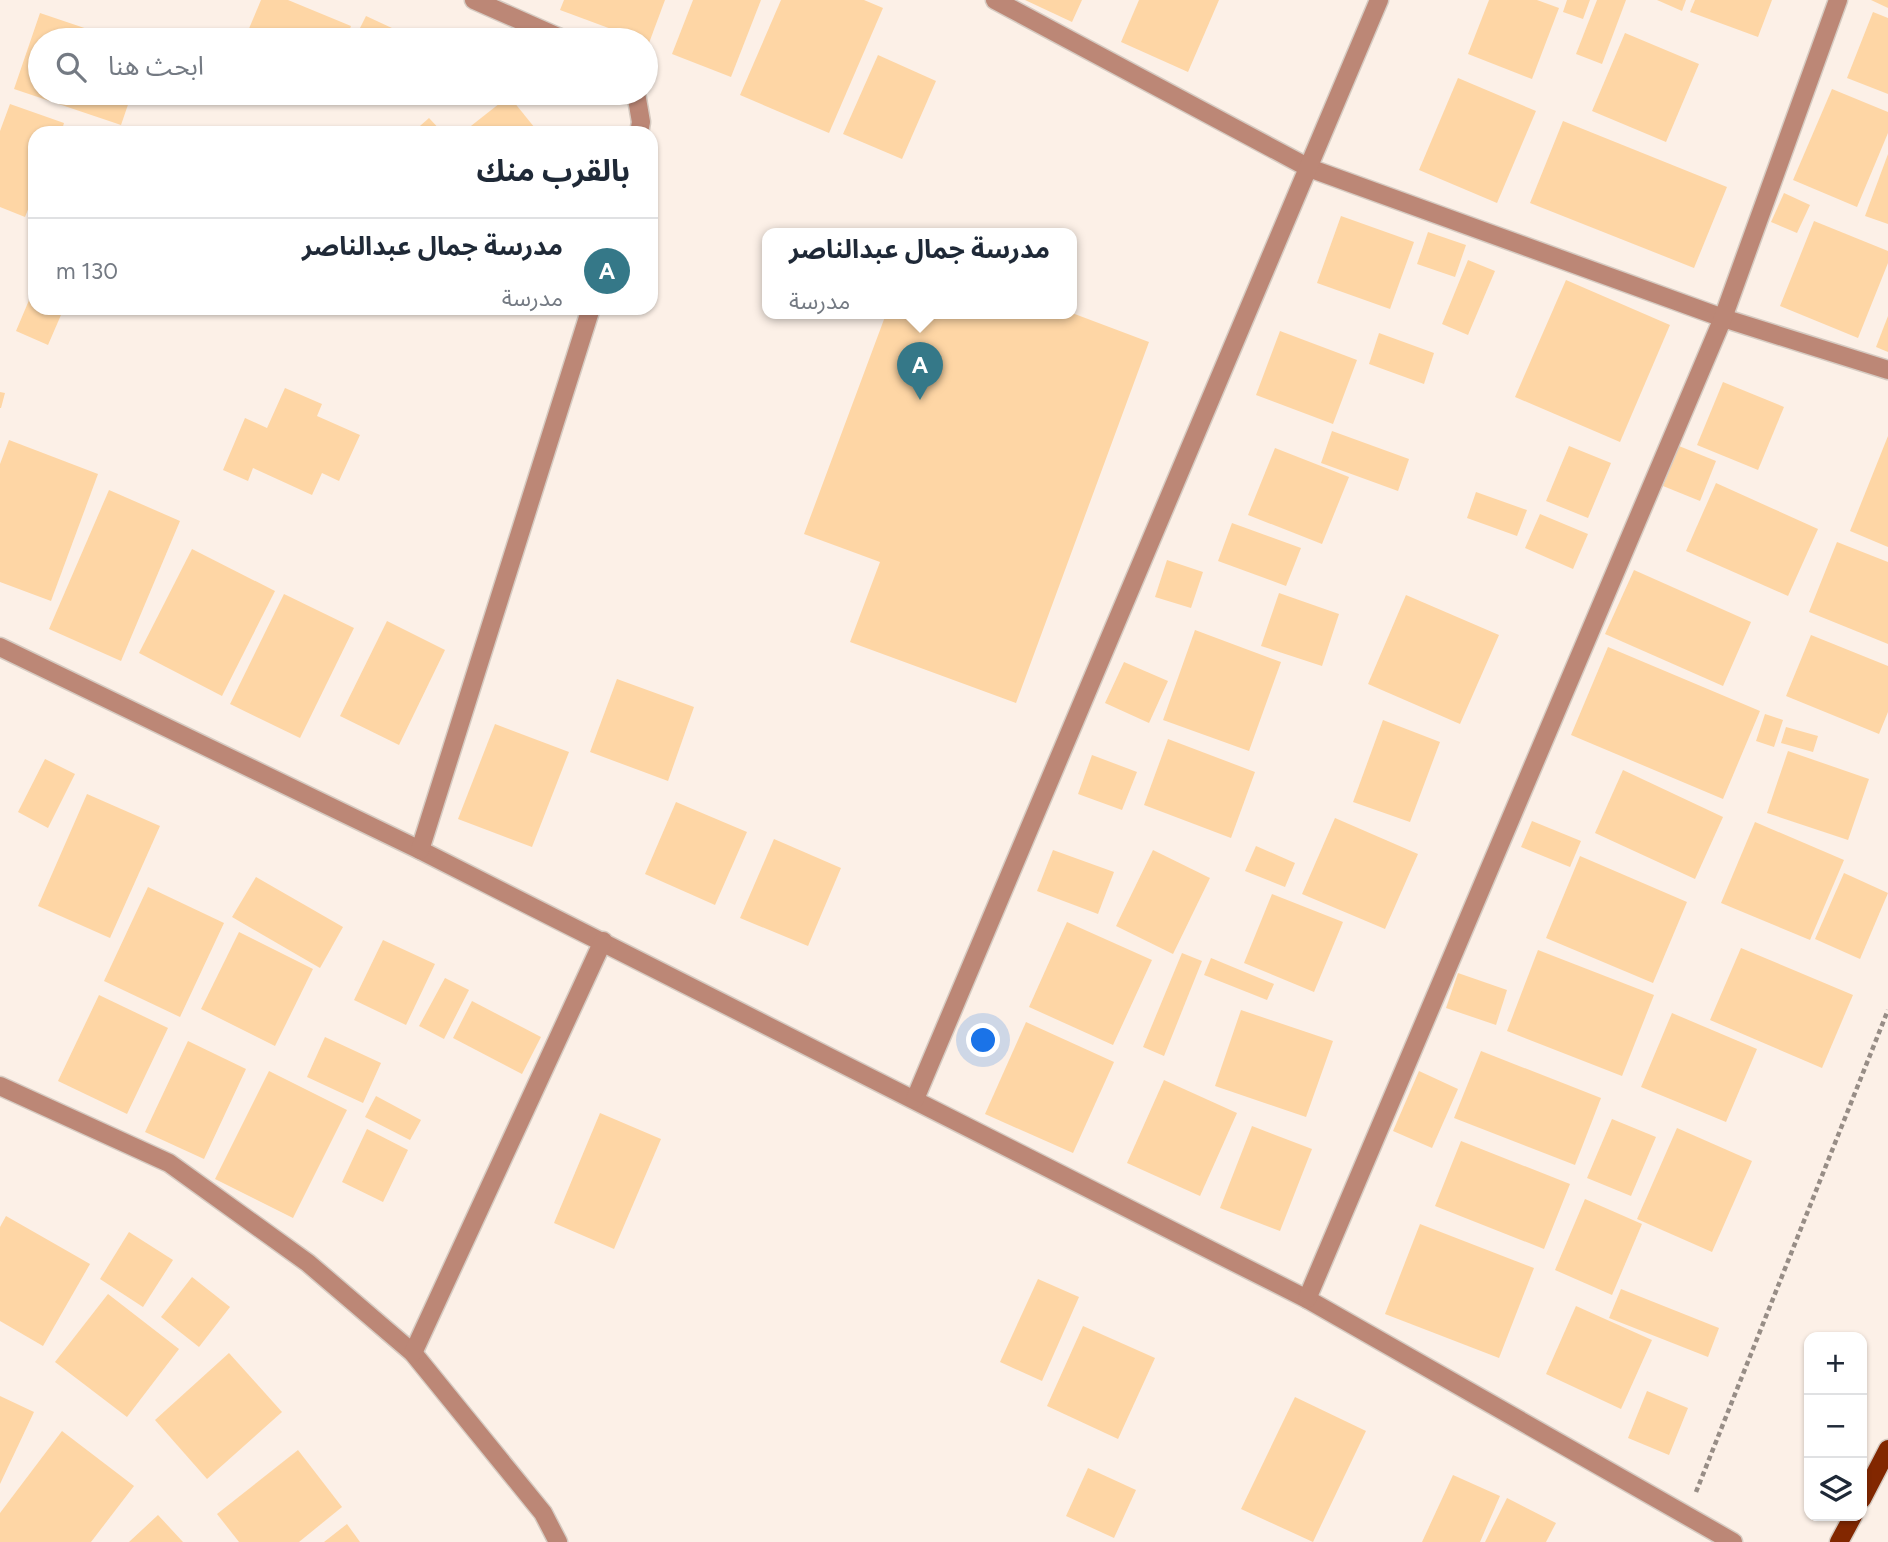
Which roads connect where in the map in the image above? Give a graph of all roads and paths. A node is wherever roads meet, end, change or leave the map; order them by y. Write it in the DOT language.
graph roads {
  1 [pos="474,0"];
  2 [pos="995,0"];
  3 [pos="1379,0"];
  4 [pos="1838,0"];
  5 [pos="538,28"];
  6 [pos="638,105"];
  7 [pos="640,126"];
  8 [pos="1309,168"];
  9 [pos="589,315"];
  10 [pos="1723,318"];
  11 [pos="1888,370"];
  12 [pos="0,647"];
  13 [pos="420,850"];
  14 [pos="603,941"];
  15 [pos="1888,1010"];
  16 [pos="0,1086"];
  17 [pos="915,1099"];
  18 [pos="1307,1299"];
  19 [pos="413,1353"];
  20 [pos="1888,1448"];
  21 [pos="1867,1489"];
  22 [pos="1686,1516"];
  23 [pos="1850,1521"];
  24 [pos="558,1542"];
  25 [pos="1733,1542"];
  26 [pos="1839,1542"];
  1 -- 5 [label="street"];
  2 -- 8 [label="street"];
  3 -- 8 [label="street"];
  4 -- 10 [label="street"];
  6 -- 7 [label="street"];
  8 -- 10 [label="street"];
  8 -- 17 [label="street"];
  9 -- 13 [label="street"];
  10 -- 11 [label="street"];
  10 -- 18 [label="street"];
  12 -- 13 [label="street"];
  13 -- 14 [label="street"];
  14 -- 17 [label="street"];
  14 -- 19 [label="street"];
  15 -- 22 [label="path"];
  16 -- 19 [label="street"];
  17 -- 18 [label="street"];
  18 -- 22 [label="street"];
  19 -- 24 [label="street"];
  20 -- 21 [label="main road"];
  22 -- 25 [label="street"];
  23 -- 26 [label="main road"];
}
